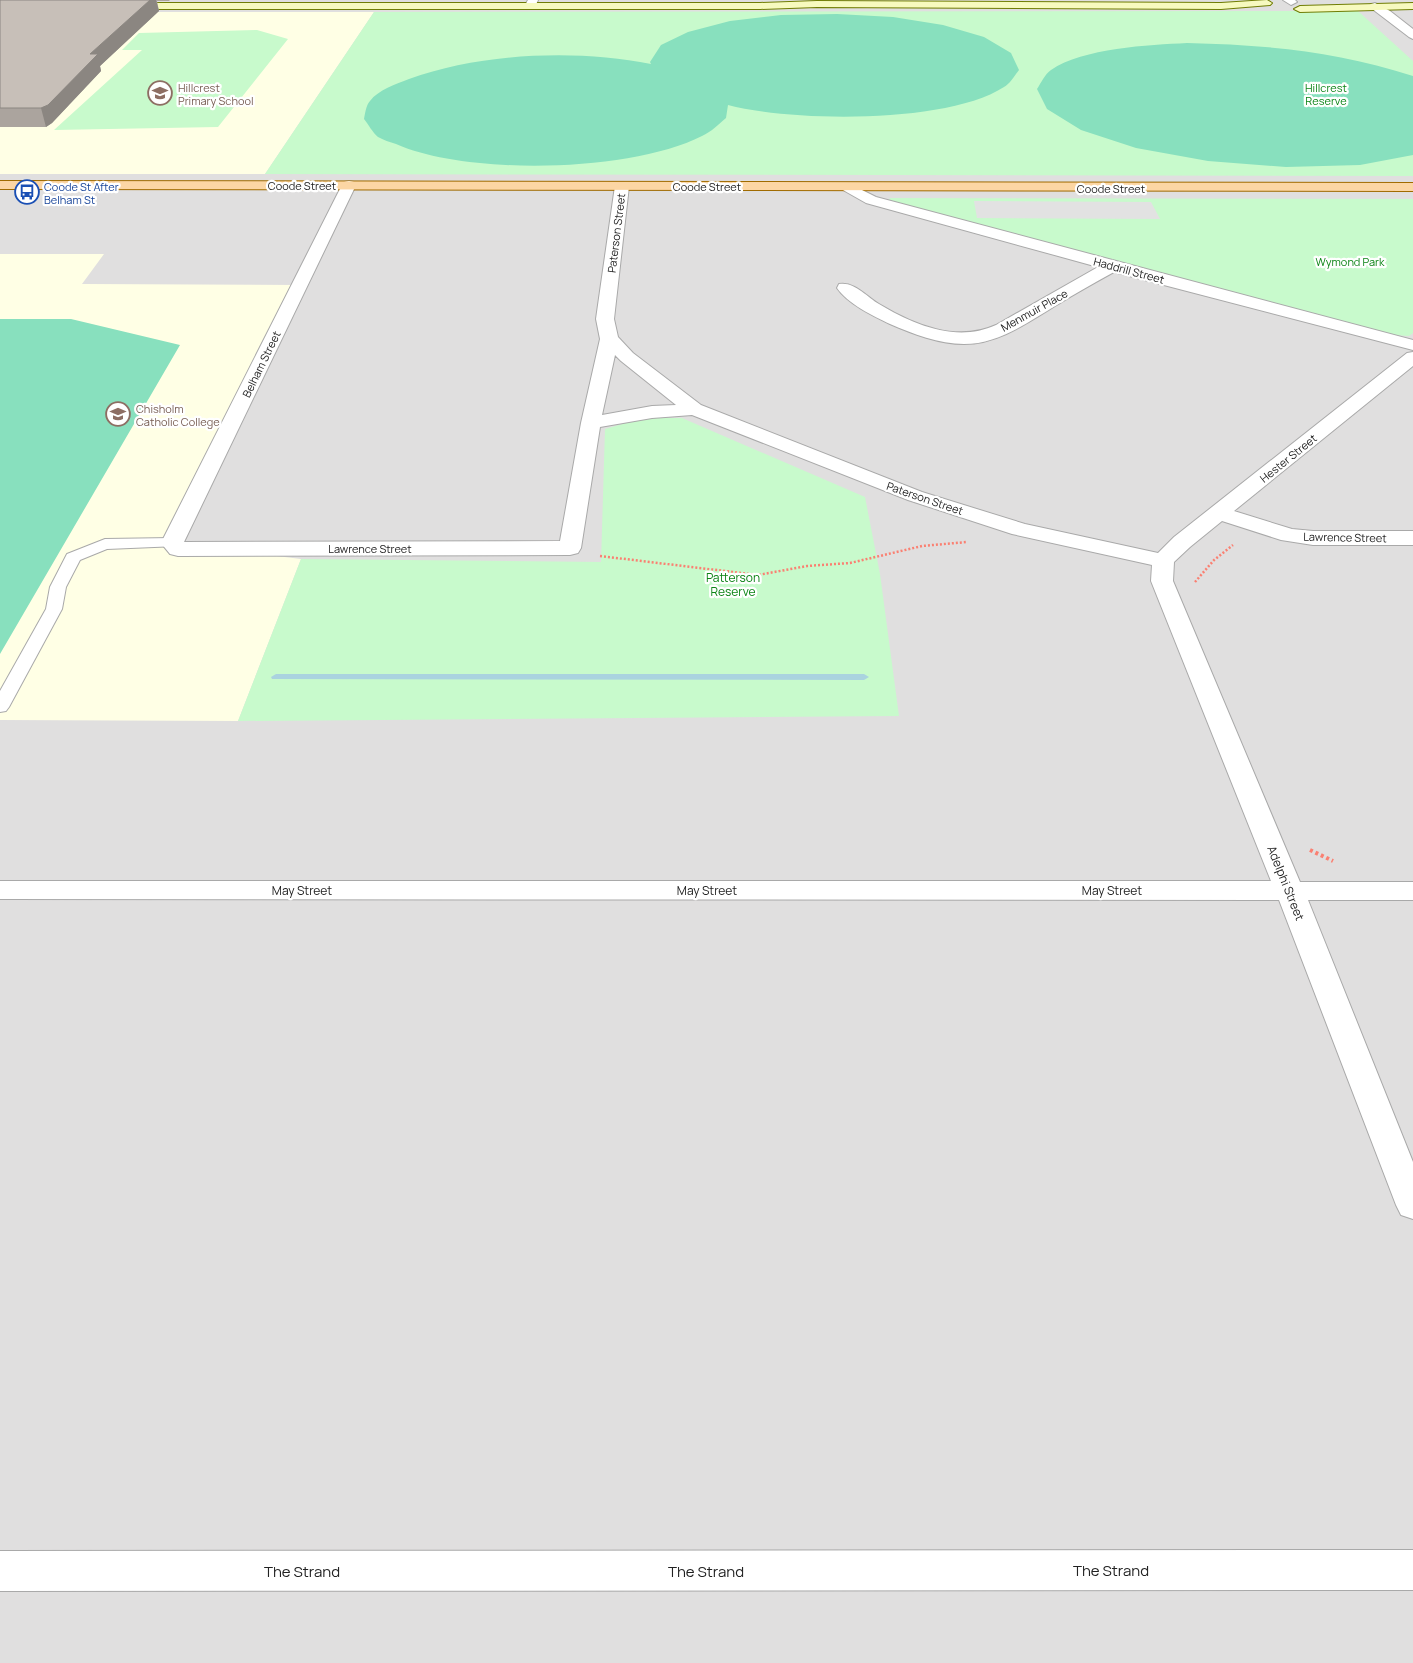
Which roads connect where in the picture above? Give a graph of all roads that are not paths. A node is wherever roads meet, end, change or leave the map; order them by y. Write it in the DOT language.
graph roads {
  1 [pos="817,2"];
  2 [pos="1073,2"];
  3 [pos="532,3"];
  4 [pos="1294,4"];
  5 [pos="1273,5"];
  6 [pos="113,6"];
  7 [pos="1375,6"];
  8 [pos="1413,6"];
  9 [pos="1413,35"];
  10 [pos="0,185"];
  11 [pos="349,185"];
  12 [pos="622,186"];
  13 [pos="848,187"];
  14 [pos="1413,187"];
  15 [pos="1112,266"];
  16 [pos="845,288"];
  17 [pos="609,339"];
  18 [pos="1413,345"];
  19 [pos="1413,357"];
  20 [pos="694,409"];
  21 [pos="591,423"];
  22 [pos="1220,513"];
  23 [pos="1413,538"];
  24 [pos="172,543"];
  25 [pos="570,548"];
  26 [pos="1163,561"];
  27 [pos="0,707"];
  28 [pos="0,890"];
  29 [pos="1289,890"];
  30 [pos="1413,891"];
  31 [pos="1413,1205"];
  32 [pos="1413,1570"];
  33 [pos="0,1571"];
  1 -- 2 [label="street"];
  1 -- 3 [label="street"];
  2 -- 5 [label="street"];
  3 -- 6 [label="street"];
  4 -- 5 [label="street"];
  4 -- 7 [label="street"];
  7 -- 8 [label="street"];
  7 -- 9 [label="street"];
  10 -- 11 [label="main road, Coode Street"];
  11 -- 12 [label="main road, Coode Street"];
  11 -- 24 [label="street, Belham Street"];
  12 -- 13 [label="main road, Coode Street"];
  12 -- 17 [label="street, Paterson Street"];
  13 -- 14 [label="main road, Coode Street"];
  13 -- 15 [label="street, Haddrill Street"];
  15 -- 16 [label="street, Menmuir Place"];
  15 -- 18 [label="street, Haddrill Street"];
  17 -- 20 [label="street, Paterson Street"];
  17 -- 21 [label="street, Paterson Street"];
  19 -- 22 [label="street, Hester Street"];
  20 -- 21 [label="street, Paterson Street"];
  20 -- 26 [label="street, Paterson Street"];
  21 -- 25 [label="street, Paterson Street"];
  22 -- 23 [label="street, Lawrence Street"];
  22 -- 26 [label="street, Hester Street"];
  24 -- 25 [label="street, Lawrence Street"];
  24 -- 27 [label="lane"];
  26 -- 29 [label="street, Adelphi Street"];
  28 -- 29 [label="street, May Street"];
  29 -- 30 [label="street, May Street"];
  29 -- 31 [label="street, Adelphi Street"];
  32 -- 33 [label="street, The Strand"];
}
